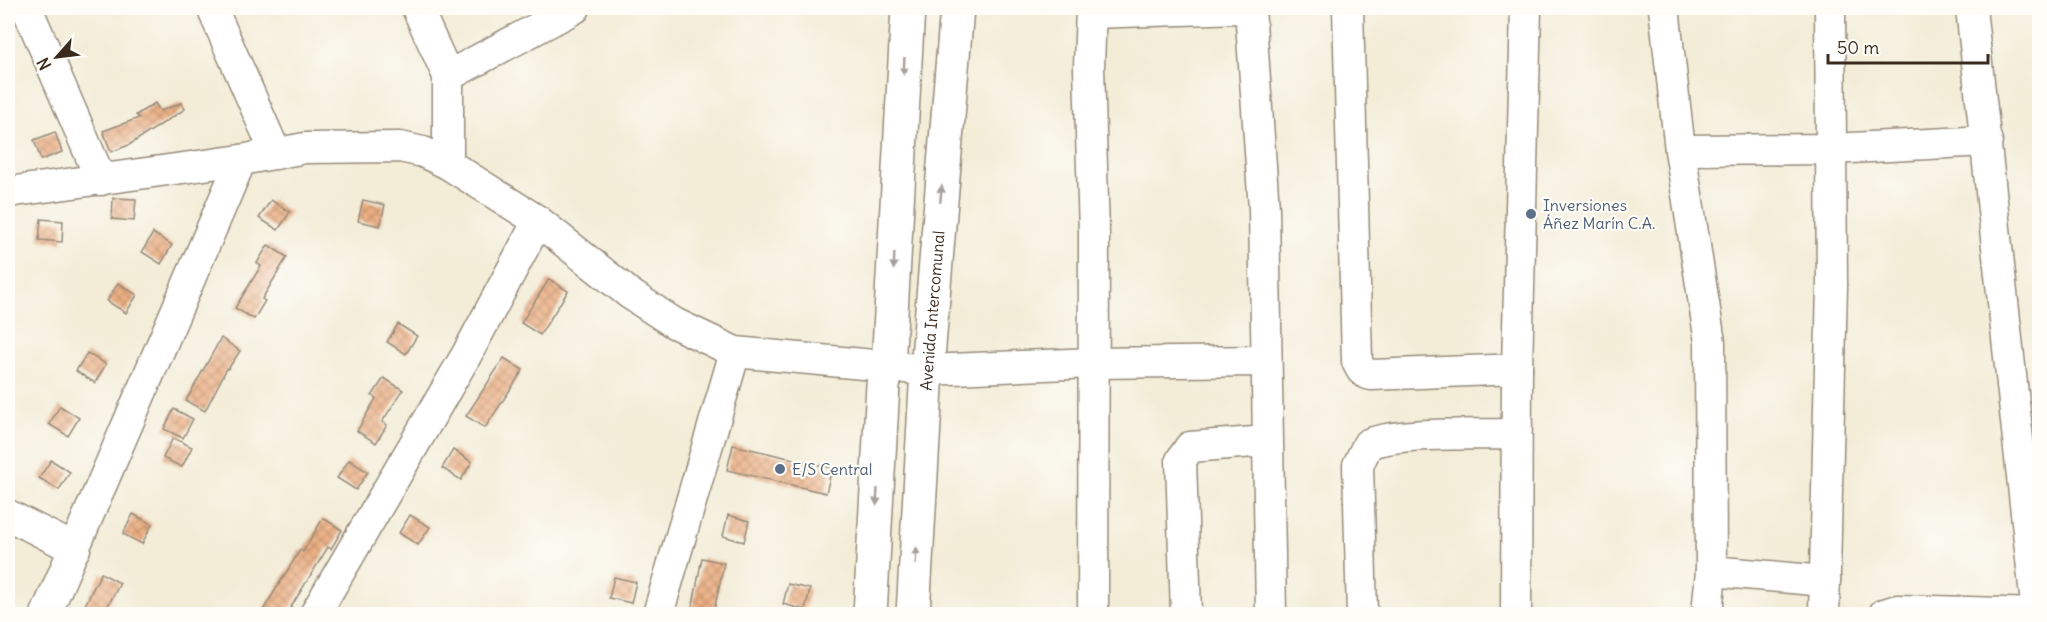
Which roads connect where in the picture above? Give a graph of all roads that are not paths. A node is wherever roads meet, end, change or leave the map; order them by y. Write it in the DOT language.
graph roads {
  1 [pos="27,8"];
  2 [pos="212,8"];
  3 [pos="417,8"];
  4 [pos="575,8"];
  5 [pos="908,8"];
  6 [pos="957,8"];
  7 [pos="1241,8"];
  8 [pos="1250,8"];
  9 [pos="1348,8"];
  10 [pos="1526,8"];
  11 [pos="1665,8"];
  12 [pos="1830,8"];
  13 [pos="1971,8"];
  14 [pos="1091,10"];
  15 [pos="448,76"];
  16 [pos="1987,141"];
  17 [pos="1831,149"];
  18 [pos="1680,150"];
  19 [pos="276,154"];
  20 [pos="241,160"];
  21 [pos="447,164"];
  22 [pos="101,180"];
  23 [pos="8,192"];
  24 [pos="538,221"];
  25 [pos="735,352"];
  26 [pos="1265,361"];
  27 [pos="1093,363"];
  28 [pos="888,367"];
  29 [pos="1517,369"];
  30 [pos="927,370"];
  31 [pos="1516,434"];
  32 [pos="1267,441"];
  33 [pos="8,515"];
  34 [pos="75,549"];
  35 [pos="1712,571"];
  36 [pos="1825,582"];
  37 [pos="2038,614"];
  38 [pos="46,615"];
  39 [pos="315,615"];
  40 [pos="658,615"];
  41 [pos="870,615"];
  42 [pos="913,615"];
  43 [pos="1093,615"];
  44 [pos="1186,615"];
  45 [pos="1271,615"];
  46 [pos="1362,615"];
  47 [pos="1516,615"];
  48 [pos="1707,615"];
  49 [pos="1824,615"];
  50 [pos="1884,615"];
  1 -- 22 [label="street"];
  2 -- 19 [label="street"];
  3 -- 15 [label="street"];
  4 -- 15 [label="street"];
  5 -- 28 [label="main road, one-way"];
  30 -- 6 [label="main road, Avenida Intercomunal, one-way"];
  7 -- 14 [label="street"];
  8 -- 26 [label="street"];
  9 -- 29 [label="street"];
  10 -- 29 [label="street"];
  11 -- 18 [label="street"];
  12 -- 17 [label="street"];
  13 -- 16 [label="street"];
  14 -- 27 [label="street"];
  15 -- 21 [label="street"];
  16 -- 17 [label="street"];
  16 -- 37 [label="street"];
  17 -- 18 [label="street"];
  17 -- 36 [label="street"];
  18 -- 35 [label="street"];
  19 -- 20 [label="street"];
  19 -- 21 [label="street"];
  20 -- 22 [label="street"];
  20 -- 34 [label="street"];
  21 -- 24 [label="street"];
  22 -- 23 [label="street"];
  24 -- 25 [label="street"];
  24 -- 39 [label="street"];
  25 -- 28 [label="street"];
  25 -- 40 [label="street"];
  26 -- 27 [label="street"];
  26 -- 32 [label="street"];
  27 -- 30 [label="street"];
  27 -- 43 [label="street"];
  28 -- 30 [label="street"];
  28 -- 41 [label="main road, one-way"];
  29 -- 31 [label="street"];
  42 -- 30 [label="main road, Avenida Intercomunal, one-way"];
  31 -- 46 [label="street"];
  31 -- 47 [label="street"];
  32 -- 44 [label="street"];
  32 -- 45 [label="street"];
  33 -- 34 [label="street"];
  34 -- 38 [label="street"];
  35 -- 36 [label="street"];
  35 -- 48 [label="street"];
  36 -- 49 [label="street"];
  37 -- 50 [label="street"];
}
